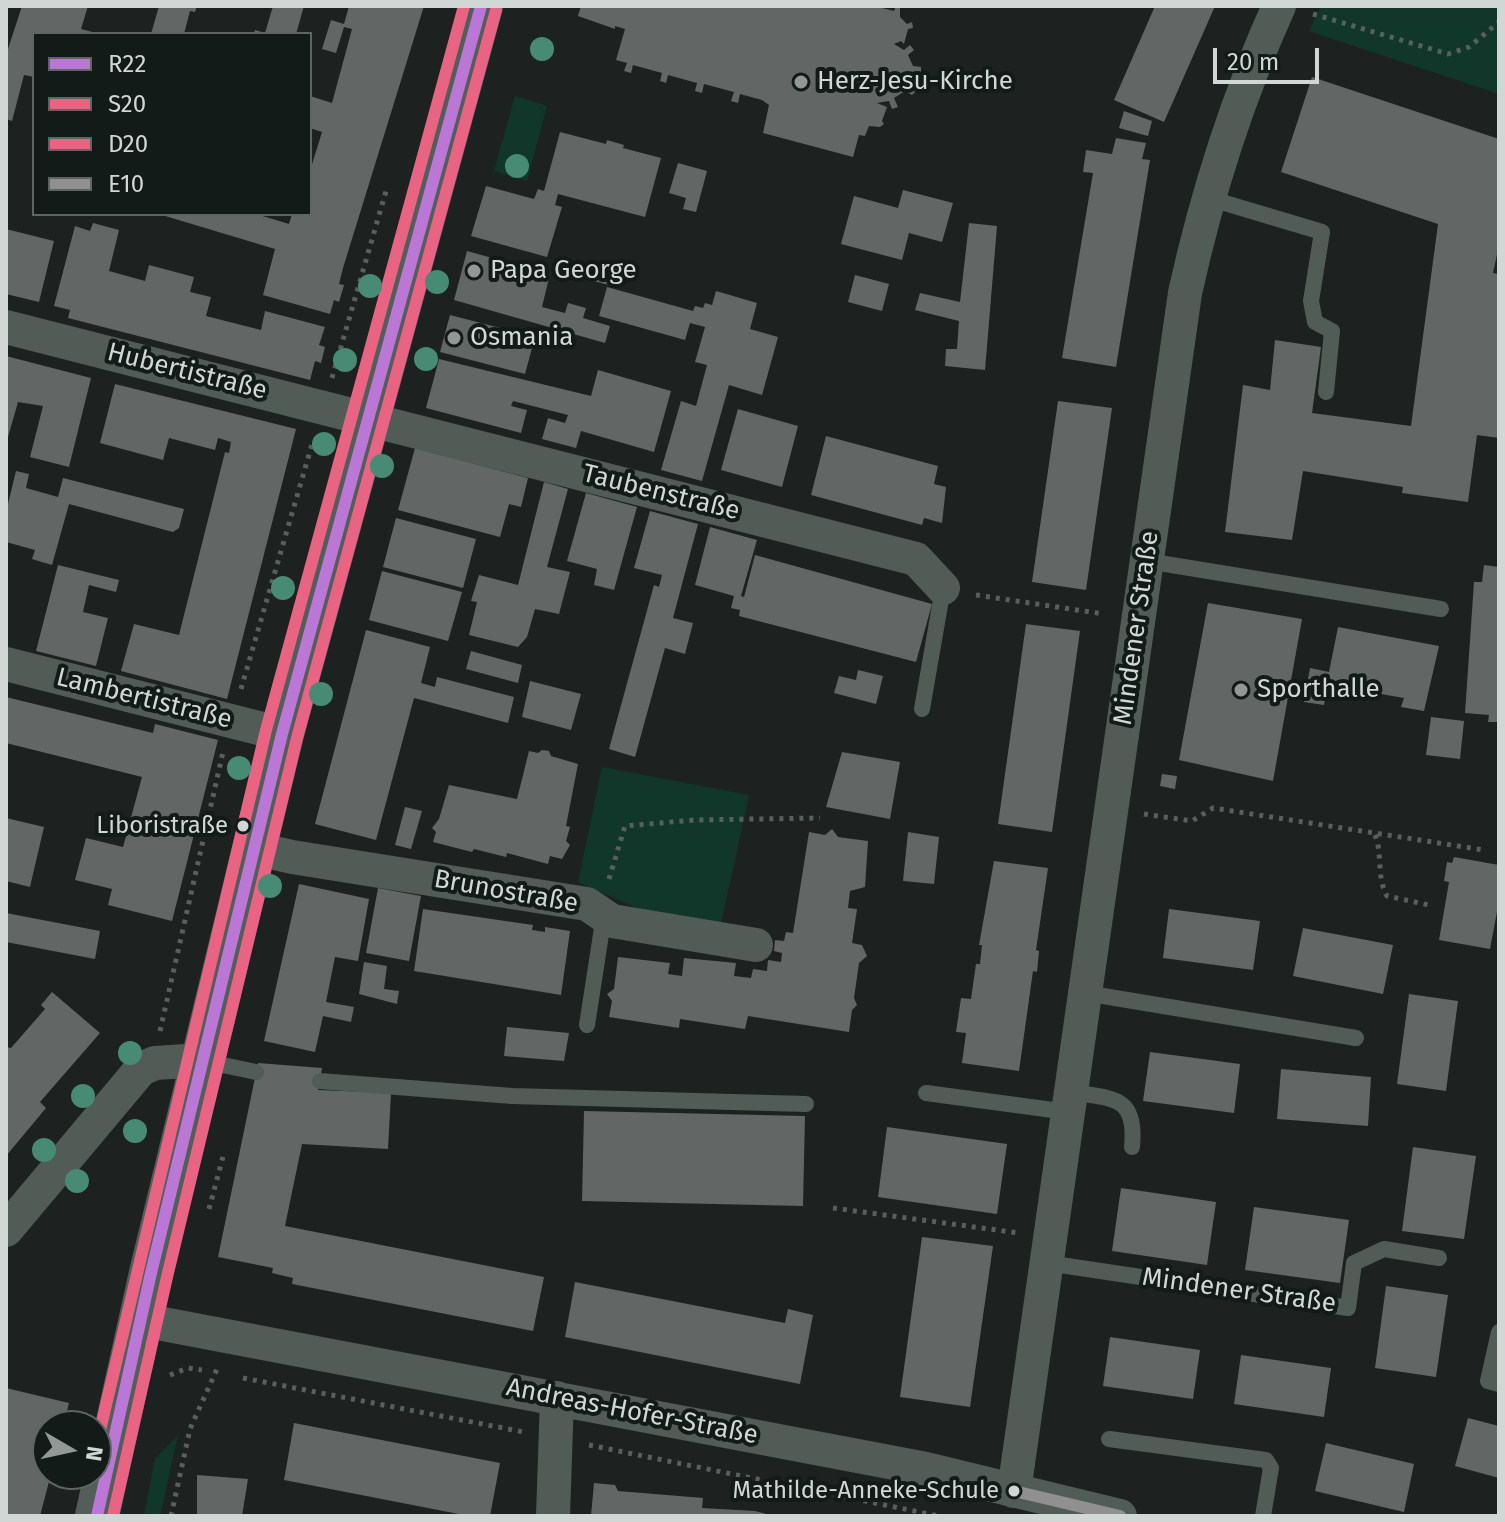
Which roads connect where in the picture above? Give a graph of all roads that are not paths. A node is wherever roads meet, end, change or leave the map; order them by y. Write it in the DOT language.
graph roads {
  1 [pos="481,6"];
  2 [pos="1290,8"];
  3 [pos="1208,198"];
  4 [pos="6,327"];
  5 [pos="1326,392"];
  6 [pos="367,418"];
  7 [pos="1147,561"];
  8 [pos="943,588"];
  9 [pos="1441,609"];
  10 [pos="6,664"];
  11 [pos="922,709"];
  12 [pos="282,734"];
  13 [pos="253,848"];
  14 [pos="595,910"];
  15 [pos="756,945"];
  16 [pos="1085,993"];
  17 [pos="587,1025"];
  18 [pos="1356,1038"];
  19 [pos="202,1060"];
  20 [pos="256,1072"];
  21 [pos="320,1081"];
  22 [pos="926,1093"];
  23 [pos="1070,1102"];
  24 [pos="806,1104"];
  25 [pos="1132,1147"];
  26 [pos="6,1230"];
  27 [pos="1038,1249"];
  28 [pos="1439,1258"];
  29 [pos="161,1323"];
  30 [pos="1499,1332"];
  31 [pos="1499,1384"];
  32 [pos="557,1398"];
  33 [pos="1109,1439"];
  34 [pos="1014,1491"];
  35 [pos="97,1516"];
  36 [pos="553,1516"];
  37 [pos="1120,1516"];
  38 [pos="1263,1516"];
  1 -- 6 [label="main road"];
  2 -- 3 [label="street, Mindener Straße"];
  3 -- 5 [label="lane"];
  3 -- 7 [label="street, Mindener Straße"];
  4 -- 6 [label="street, Hubertistraße"];
  6 -- 8 [label="street, Taubenstraße"];
  6 -- 12 [label="main road"];
  7 -- 9 [label="lane"];
  7 -- 16 [label="street, Mindener Straße"];
  8 -- 11 [label="lane"];
  10 -- 12 [label="street, Lambertistraße"];
  12 -- 13 [label="main road"];
  13 -- 14 [label="street, Brunostraße"];
  13 -- 19 [label="main road"];
  14 -- 15 [label="street, Brunostraße"];
  14 -- 17 [label="lane"];
  16 -- 18 [label="lane"];
  16 -- 23 [label="street, Mindener Straße"];
  19 -- 20 [label="lane"];
  19 -- 26 [label="street"];
  19 -- 29 [label="main road"];
  21 -- 24 [label="lane"];
  22 -- 23 [label="lane"];
  23 -- 25 [label="lane"];
  23 -- 27 [label="street, Mindener Straße"];
  27 -- 28 [label="lane, Mindener Straße"];
  27 -- 34 [label="street, Mindener Straße"];
  29 -- 32 [label="street, Andreas-Hofer-Straße"];
  29 -- 35 [label="main road"];
  30 -- 31 [label="lane"];
  32 -- 34 [label="street, Andreas-Hofer-Straße"];
  32 -- 36 [label="street"];
  33 -- 38 [label="lane"];
  34 -- 37 [label="street, Andreas-Hofer-Straße"];
}
